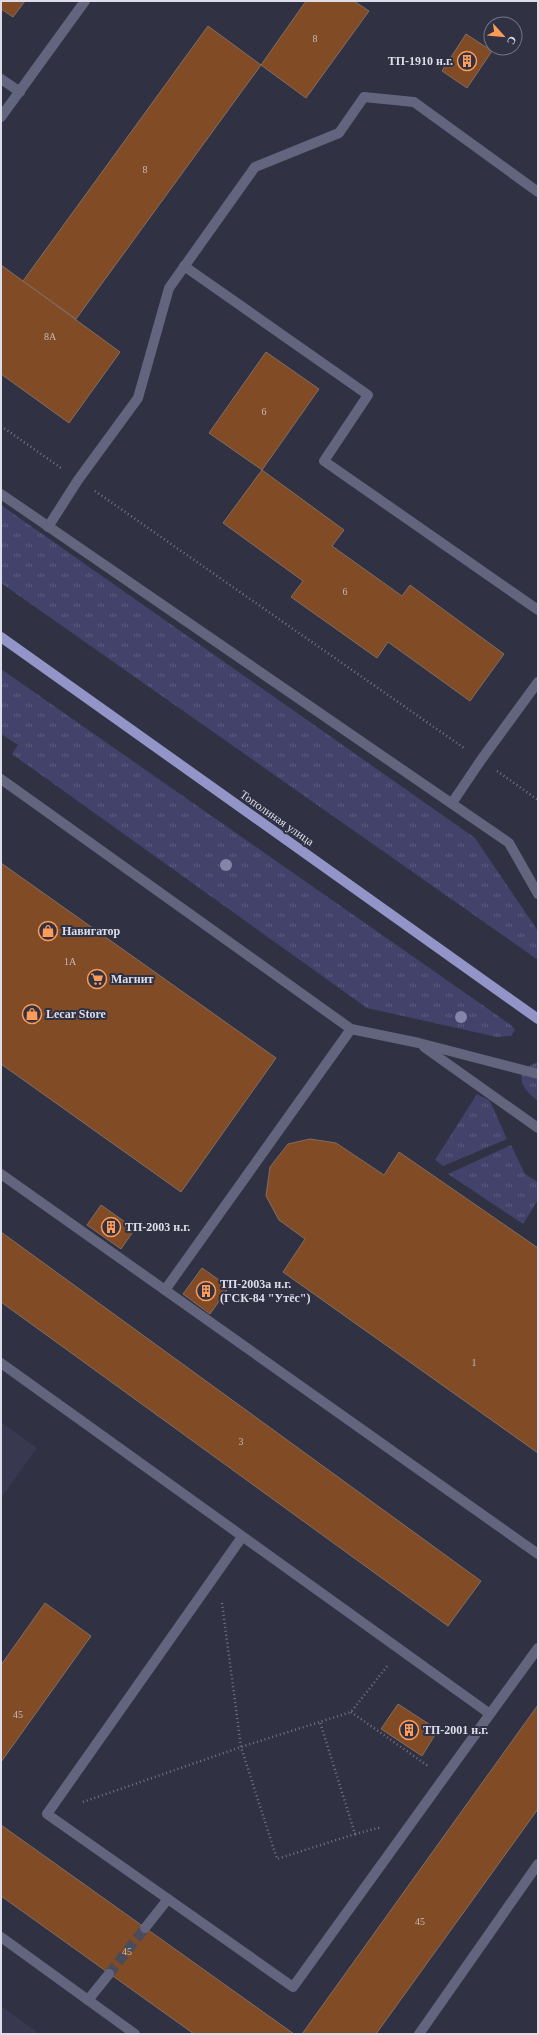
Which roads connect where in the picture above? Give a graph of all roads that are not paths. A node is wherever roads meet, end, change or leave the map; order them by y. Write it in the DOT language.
graph roads {
  1 [pos="84,1"];
  2 [pos="1,79"];
  3 [pos="20,92"];
  4 [pos="1,117"];
  5 [pos="538,192"];
  6 [pos="184,266"];
  7 [pos="1,494"];
  8 [pos="48,527"];
  9 [pos="538,610"];
  10 [pos="1,637"];
  11 [pos="538,682"];
  12 [pos="1,779"];
  13 [pos="452,803"];
  14 [pos="538,894"];
  15 [pos="538,1019"];
  16 [pos="351,1029"];
  17 [pos="419,1043"];
  18 [pos="538,1074"];
  19 [pos="538,1128"];
  20 [pos="1,1174"];
  21 [pos="165,1290"];
  22 [pos="1,1363"];
  23 [pos="242,1537"];
  24 [pos="538,1554"];
  25 [pos="538,1648"];
  26 [pos="490,1714"];
  27 [pos="538,1864"];
  28 [pos="168,1899"];
  29 [pos="145,1928"];
  30 [pos="1,1937"];
  31 [pos="109,1974"];
  32 [pos="88,2000"];
  33 [pos="135,2034"];
  34 [pos="419,2034"];
  1 -- 3 [label="street"];
  2 -- 3 [label="street"];
  3 -- 4 [label="street"];
  5 -- 6 [label="street"];
  6 -- 8 [label="street"];
  6 -- 9 [label="street"];
  7 -- 8 [label="street"];
  8 -- 13 [label="street"];
  10 -- 15 [label="main road, Тополиная улица"];
  11 -- 13 [label="street"];
  12 -- 16 [label="street"];
  13 -- 14 [label="street"];
  16 -- 17 [label="street"];
  16 -- 21 [label="street"];
  17 -- 18 [label="street"];
  17 -- 19 [label="street"];
  20 -- 21 [label="street"];
  21 -- 24 [label="street"];
  22 -- 23 [label="street"];
  23 -- 26 [label="street"];
  23 -- 28 [label="street"];
  25 -- 26 [label="street"];
  26 -- 28 [label="street"];
  27 -- 34 [label="street"];
  28 -- 29 [label="street"];
  30 -- 32 [label="street"];
  31 -- 32 [label="street"];
  32 -- 33 [label="street"];
}
